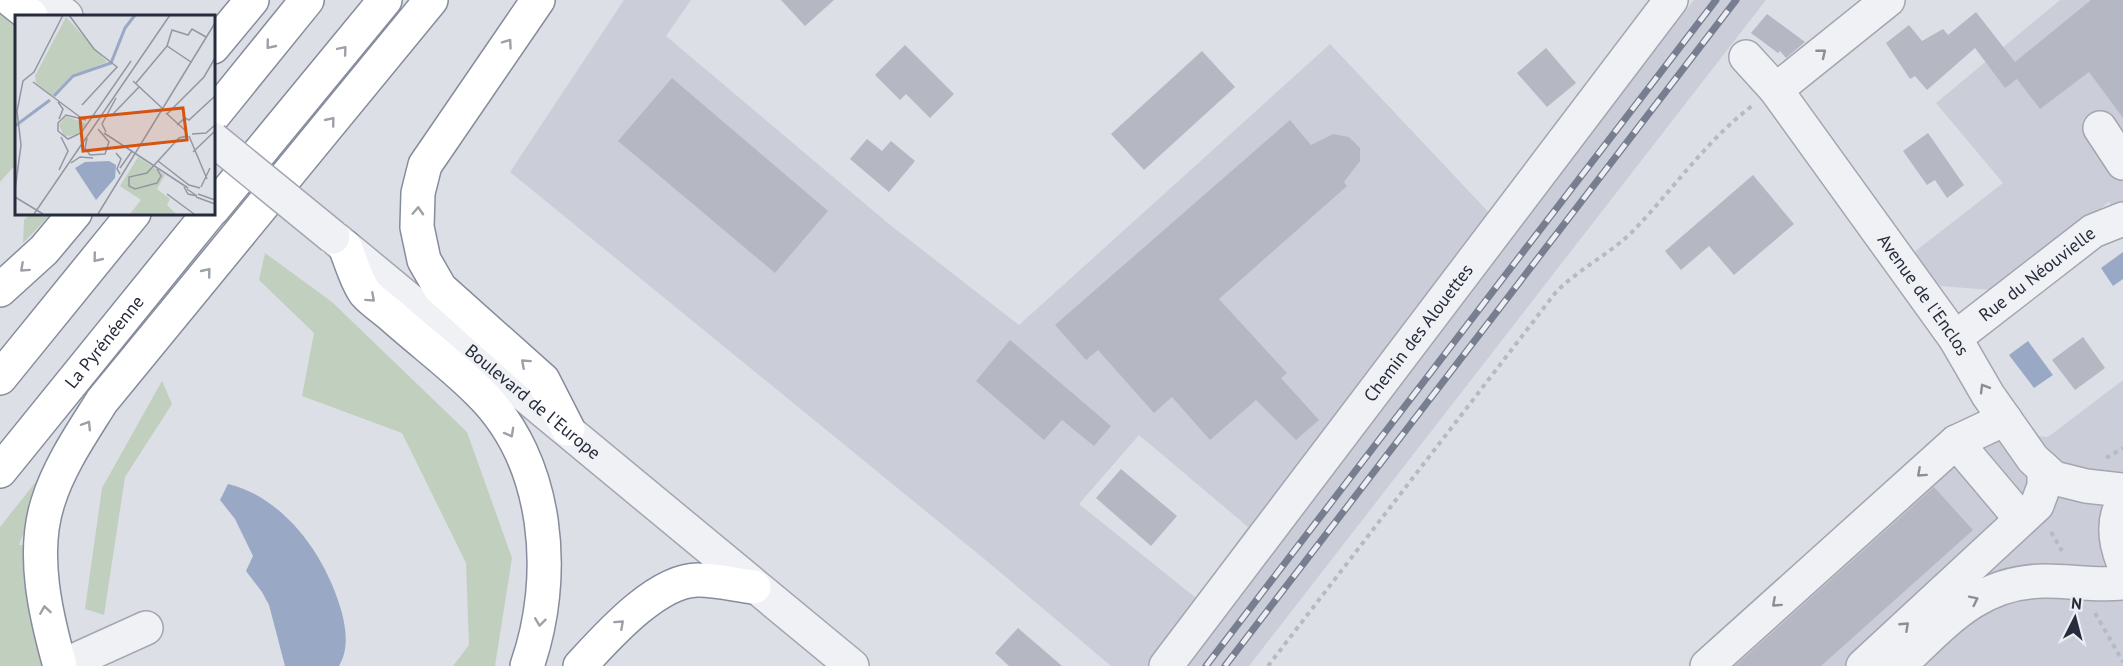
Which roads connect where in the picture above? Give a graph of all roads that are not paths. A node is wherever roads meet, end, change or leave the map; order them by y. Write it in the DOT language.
graph roads {
  1 [pos="11,0"];
  2 [pos="46,0"];
  3 [pos="252,0"];
  4 [pos="307,0"];
  5 [pos="385,0"];
  6 [pos="431,0"];
  7 [pos="538,0"];
  8 [pos="1671,0"];
  9 [pos="1888,0"];
  10 [pos="30,15"];
  11 [pos="65,15"];
  12 [pos="214,46"];
  13 [pos="1746,57"];
  14 [pos="1776,90"];
  15 [pos="214,115"];
  16 [pos="2100,128"];
  17 [pos="214,140"];
  18 [pos="2123,163"];
  19 [pos="214,208"];
  20 [pos="74,214"];
  21 [pos="133,214"];
  22 [pos="208,214"];
  23 [pos="2123,219"];
  24 [pos="339,242"];
  25 [pos="0,290"];
  26 [pos="1955,338"];
  27 [pos="0,378"];
  28 [pos="2005,420"];
  29 [pos="568,429"];
  30 [pos="1956,442"];
  31 [pos="2044,469"];
  32 [pos="0,471"];
  33 [pos="2123,490"];
  34 [pos="2123,502"];
  35 [pos="2021,519"];
  36 [pos="2123,562"];
  37 [pos="2123,583"];
  38 [pos="754,587"];
  39 [pos="146,628"];
  40 [pos="61,666"];
  41 [pos="527,666"];
  42 [pos="580,666"];
  43 [pos="852,666"];
  44 [pos="1166,666"];
  45 [pos="1707,666"];
  46 [pos="1863,666"];
  47 [pos="1899,666"];
  1 -- 10 [label="highway"];
  2 -- 11 [label="street"];
  3 -- 12 [label="highway"];
  4 -- 15 [label="highway, one-way"];
  19 -- 5 [label="highway, one-way"];
  40 -- 6 [label="highway, one-way"];
  29 -- 7 [label="highway, one-way"];
  8 -- 44 [label="street, Chemin des Alouettes"];
  14 -- 9 [label="street, one-way"];
  13 -- 14 [label="street, Avenue de l'Enclos"];
  14 -- 26 [label="street, Avenue de l'Enclos"];
  16 -- 18 [label="street"];
  17 -- 24 [label="street, Boulevard de l'Europe, bridge"];
  20 -- 25 [label="highway, one-way"];
  21 -- 27 [label="highway, one-way"];
  22 -- 32 [label="highway, La Pyrénéenne"];
  23 -- 26 [label="street, Rue du Néouvielle"];
  24 -- 29 [label="street, Boulevard de l'Europe"];
  24 -- 41 [label="highway, one-way"];
  28 -- 26 [label="street, Avenue de l'Enclos, one-way"];
  28 -- 30 [label="street"];
  28 -- 31 [label="street, Avenue de l'Enclos"];
  29 -- 38 [label="street, Boulevard de l'Europe"];
  30 -- 35 [label="street"];
  30 -- 45 [label="street, one-way"];
  31 -- 33 [label="street, Avenue de l'Enclos"];
  31 -- 35 [label="street"];
  34 -- 36 [label="street"];
  46 -- 35 [label="street, one-way"];
  47 -- 37 [label="street, one-way"];
  42 -- 38 [label="highway, one-way"];
  38 -- 43 [label="street, Boulevard de l'Europe"];
  39 -- 40 [label="street"];
}
